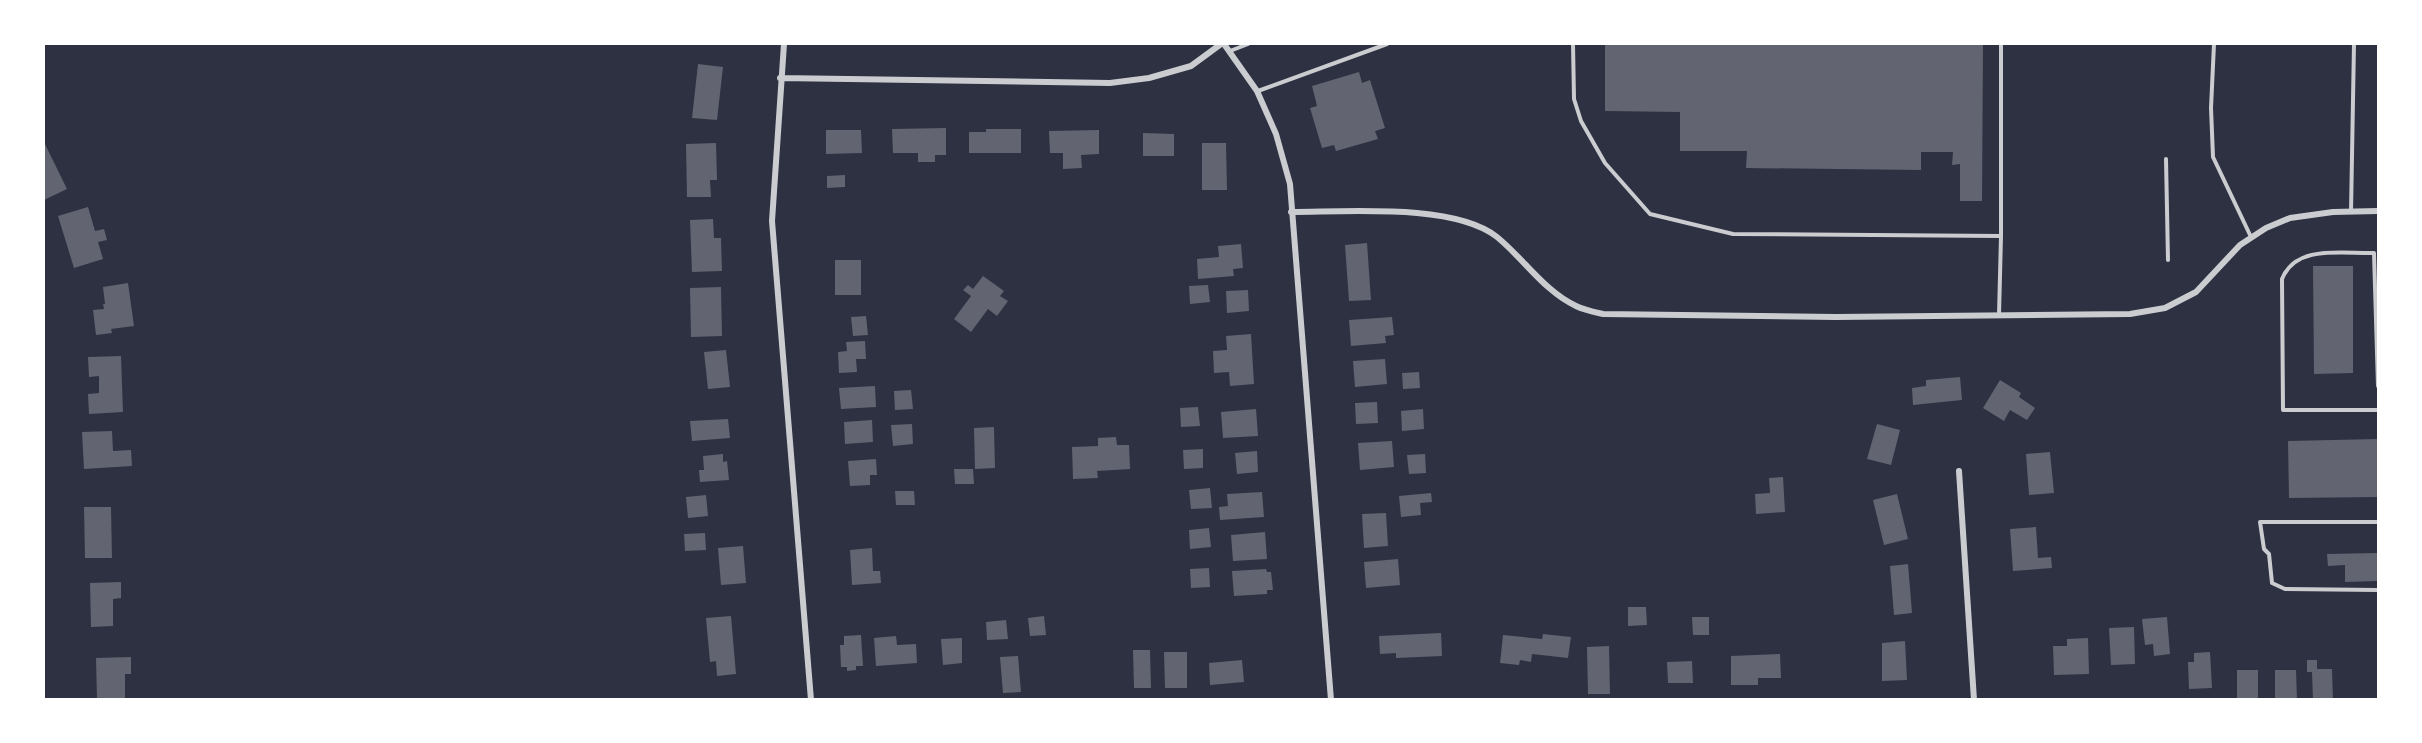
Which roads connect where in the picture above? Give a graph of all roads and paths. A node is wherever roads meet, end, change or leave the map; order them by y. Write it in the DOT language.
graph roads {
  1 [pos="784,44"];
  2 [pos="1223,44"];
  3 [pos="1248,44"];
  4 [pos="1387,44"];
  5 [pos="1573,44"];
  6 [pos="2001,44"];
  7 [pos="2214,44"];
  8 [pos="2354,44"];
  9 [pos="1230,51"];
  10 [pos="780,78"];
  11 [pos="1257,92"];
  12 [pos="2166,159"];
  13 [pos="2379,211"];
  14 [pos="1291,212"];
  15 [pos="2351,212"];
  16 [pos="2001,237"];
  17 [pos="2252,238"];
  18 [pos="2168,260"];
  19 [pos="1999,316"];
  20 [pos="2379,386"];
  21 [pos="2379,410"];
  22 [pos="1959,471"];
  23 [pos="2379,522"];
  24 [pos="2379,590"];
  25 [pos="811,699"];
  26 [pos="1331,699"];
  27 [pos="1974,699"];
  1 -- 10 [label="street"];
  2 -- 9 [label="street"];
  2 -- 10 [label="street"];
  3 -- 9 [label="lane"];
  4 -- 11 [label="lane"];
  5 -- 16 [label="lane"];
  6 -- 16 [label="lane"];
  7 -- 17 [label="lane"];
  8 -- 15 [label="lane"];
  9 -- 11 [label="street"];
  10 -- 25 [label="street"];
  11 -- 14 [label="street"];
  12 -- 18 [label="lane"];
  13 -- 15 [label="street"];
  14 -- 19 [label="street"];
  14 -- 26 [label="street"];
  15 -- 17 [label="street"];
  16 -- 19 [label="lane"];
  17 -- 19 [label="street"];
  20 -- 21 [label="lane"];
  22 -- 27 [label="street"];
  23 -- 24 [label="lane"];
}
